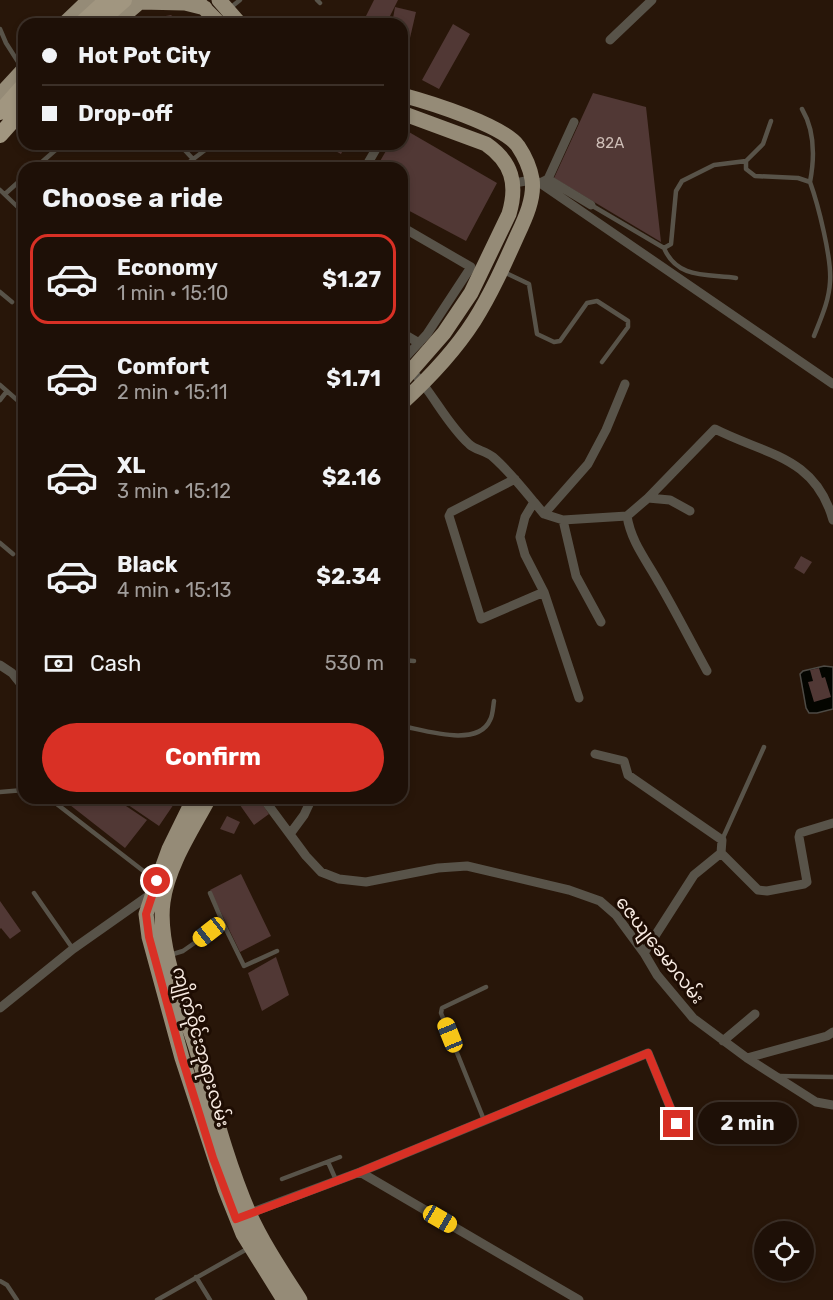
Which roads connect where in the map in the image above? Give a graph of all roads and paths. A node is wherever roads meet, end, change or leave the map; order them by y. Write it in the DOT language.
graph roads {
  1 [pos="89,0"];
  2 [pos="107,0"];
  3 [pos="240,0"];
  4 [pos="652,0"];
  5 [pos="135,1"];
  6 [pos="200,4"];
  7 [pos="220,16"];
  8 [pos="76,17"];
  9 [pos="107,18"];
  10 [pos="119,18"];
  11 [pos="0,29"];
  12 [pos="610,40"];
  13 [pos="18,61"];
  14 [pos="18,76"];
  15 [pos="18,92"];
  16 [pos="0,95"];
  17 [pos="408,97"];
  18 [pos="802,109"];
  19 [pos="0,112"];
  20 [pos="18,115"];
  21 [pos="408,115"];
  22 [pos="771,121"];
  23 [pos="573,122"];
  24 [pos="18,125"];
  25 [pos="0,135"];
  26 [pos="0,143"];
  27 [pos="56,150"];
  28 [pos="185,150"];
  29 [pos="205,150"];
  30 [pos="193,159"];
  31 [pos="746,161"];
  32 [pos="42,162"];
  33 [pos="189,162"];
  34 [pos="540,181"];
  35 [pos="18,182"];
  36 [pos="810,182"];
  37 [pos="514,183"];
  38 [pos="0,190"];
  39 [pos="5,194"];
  40 [pos="591,205"];
  41 [pos="18,207"];
  42 [pos="408,230"];
  43 [pos="664,248"];
  44 [pos="502,271"];
  45 [pos="736,278"];
  46 [pos="0,292"];
  47 [pos="12,302"];
  48 [pos="814,336"];
  49 [pos="408,337"];
  50 [pos="419,343"];
  51 [pos="602,362"];
  52 [pos="408,365"];
  53 [pos="408,368"];
  54 [pos="408,373"];
  55 [pos="423,383"];
  56 [pos="625,384"];
  57 [pos="833,384"];
  58 [pos="0,385"];
  59 [pos="7,391"];
  60 [pos="408,397"];
  61 [pos="0,400"];
  62 [pos="18,401"];
  63 [pos="515,479"];
  64 [pos="648,498"];
  65 [pos="534,502"];
  66 [pos="690,511"];
  67 [pos="544,514"];
  68 [pos="627,516"];
  69 [pos="563,520"];
  70 [pos="833,520"];
  71 [pos="0,543"];
  72 [pos="13,554"];
  73 [pos="544,592"];
  74 [pos="601,622"];
  75 [pos="408,660"];
  76 [pos="414,661"];
  77 [pos="0,665"];
  78 [pos="707,671"];
  79 [pos="18,681"];
  80 [pos="579,698"];
  81 [pos="494,701"];
  82 [pos="408,727"];
  83 [pos="764,747"];
  84 [pos="595,754"];
  85 [pos="18,790"];
  86 [pos="0,792"];
  87 [pos="57,804"];
  88 [pos="191,804"];
  89 [pos="206,804"];
  90 [pos="268,804"];
  91 [pos="309,804"];
  92 [pos="833,823"];
  93 [pos="290,834"];
  94 [pos="722,840"];
  95 [pos="721,853"];
  96 [pos="158,888"];
  97 [pos="34,893"];
  98 [pos="210,893"];
  99 [pos="223,923"];
  100 [pos="73,949"];
  101 [pos="277,951"];
  102 [pos="644,953"];
  103 [pos="168,956"];
  104 [pos="169,983"];
  105 [pos="486,987"];
  106 [pos="0,1008"];
  107 [pos="755,1014"];
  108 [pos="833,1032"];
  109 [pos="723,1041"];
  110 [pos="747,1058"];
  111 [pos="776,1076"];
  112 [pos="833,1077"];
  113 [pos="833,1105"];
  114 [pos="484,1120"];
  115 [pos="677,1124"];
  116 [pos="340,1157"];
  117 [pos="328,1162"];
  118 [pos="360,1172"];
  119 [pos="282,1179"];
  120 [pos="336,1180"];
  121 [pos="243,1216"];
  122 [pos="257,1244"];
  123 [pos="196,1277"];
  124 [pos="0,1281"];
  125 [pos="17,1300"];
  126 [pos="156,1300"];
  127 [pos="210,1300"];
  128 [pos="284,1300"];
  129 [pos="300,1300"];
  130 [pos="579,1300"];
  1 -- 8 [label="main road"];
  2 -- 8 [label="highway, bridge"];
  3 -- 7 [label="lane"];
  4 -- 12 [label="street"];
  5 -- 6 [label="main road"];
  5 -- 9 [label="highway"];
  5 -- 10 [label="main road"];
  6 -- 7 [label="main road"];
  11 -- 13 [label="lane"];
  14 -- 16 [label="main road"];
  15 -- 19 [label="highway"];
  17 -- 34 [label="main road"];
  18 -- 36 [label="lane"];
  20 -- 25 [label="highway"];
  21 -- 37 [label="main road"];
  22 -- 31 [label="lane"];
  23 -- 34 [label="street"];
  24 -- 26 [label="main road"];
  27 -- 32 [label="lane"];
  28 -- 30 [label="lane"];
  29 -- 30 [label="lane"];
  30 -- 33 [label="lane"];
  31 -- 36 [label="lane"];
  31 -- 43 [label="lane"];
  34 -- 37 [label="street"];
  34 -- 40 [label="street"];
  34 -- 44 [label="main road"];
  34 -- 57 [label="street"];
  35 -- 39 [label="lane"];
  36 -- 48 [label="lane"];
  37 -- 53 [label="main road"];
  38 -- 39 [label="lane"];
  39 -- 41 [label="lane"];
  40 -- 43 [label="lane"];
  42 -- 50 [label="street"];
  43 -- 45 [label="lane"];
  44 -- 51 [label="lane"];
  44 -- 55 [label="main road"];
  46 -- 47 [label="lane"];
  49 -- 50 [label="street"];
  50 -- 52 [label="street"];
  54 -- 55 [label="street"];
  55 -- 60 [label="main road"];
  55 -- 63 [label="street"];
  56 -- 67 [label="street"];
  58 -- 59 [label="lane"];
  59 -- 61 [label="lane"];
  59 -- 62 [label="lane"];
  63 -- 65 [label="street"];
  63 -- 73 [label="street"];
  64 -- 66 [label="street"];
  64 -- 68 [label="street"];
  64 -- 70 [label="street"];
  65 -- 67 [label="street"];
  65 -- 73 [label="street"];
  67 -- 69 [label="street"];
  68 -- 69 [label="street"];
  68 -- 78 [label="street"];
  69 -- 74 [label="street"];
  71 -- 72 [label="lane"];
  73 -- 80 [label="street"];
  75 -- 76 [label="lane"];
  77 -- 79 [label="street"];
  81 -- 82 [label="lane"];
  83 -- 94 [label="lane"];
  84 -- 94 [label="street"];
  85 -- 86 [label="lane"];
  87 -- 96 [label="lane"];
  88 -- 96 [label="main road, ကျိုက်ဝိုင်းဘုရားလမ်း"];
  89 -- 96 [label="main road"];
  90 -- 93 [label="street, ဇေယျခေမာလမ်း"];
  91 -- 93 [label="street"];
  92 -- 95 [label="street"];
  93 -- 102 [label="street, ဇေယျခေမာလမ်း"];
  94 -- 95 [label="street"];
  95 -- 102 [label="street"];
  96 -- 100 [label="street"];
  96 -- 103 [label="main road"];
  96 -- 104 [label="main road, ကျိုက်ဝိုင်းဘုရားလမ်း"];
  97 -- 100 [label="lane"];
  98 -- 99 [label="lane"];
  99 -- 101 [label="lane"];
  99 -- 103 [label="lane"];
  100 -- 106 [label="street"];
  102 -- 109 [label="street, ဇေယျခေမာလမ်း"];
  103 -- 104 [label="main road"];
  104 -- 121 [label="main road, ကျိုက်ဝိုင်းဘုရားလမ်း"];
  105 -- 114 [label="lane"];
  107 -- 109 [label="street"];
  108 -- 110 [label="street"];
  109 -- 110 [label="street, ဇေယျခေမာလမ်း"];
  110 -- 111 [label="street, ဇေယျခေမာလမ်း"];
  111 -- 112 [label="lane"];
  111 -- 113 [label="street, ဇေယျခေမာလမ်း"];
  114 -- 115 [label="street"];
  114 -- 118 [label="street"];
  116 -- 117 [label="lane"];
  117 -- 119 [label="lane"];
  117 -- 120 [label="lane"];
  118 -- 120 [label="street"];
  118 -- 130 [label="street"];
  120 -- 121 [label="street"];
  121 -- 122 [label="main road, ကျိုက်ဝိုင်းဘုရားလမ်း"];
  122 -- 123 [label="lane"];
  122 -- 128 [label="main road"];
  122 -- 129 [label="main road"];
  123 -- 126 [label="lane"];
  123 -- 127 [label="lane"];
  124 -- 125 [label="lane"];
}
